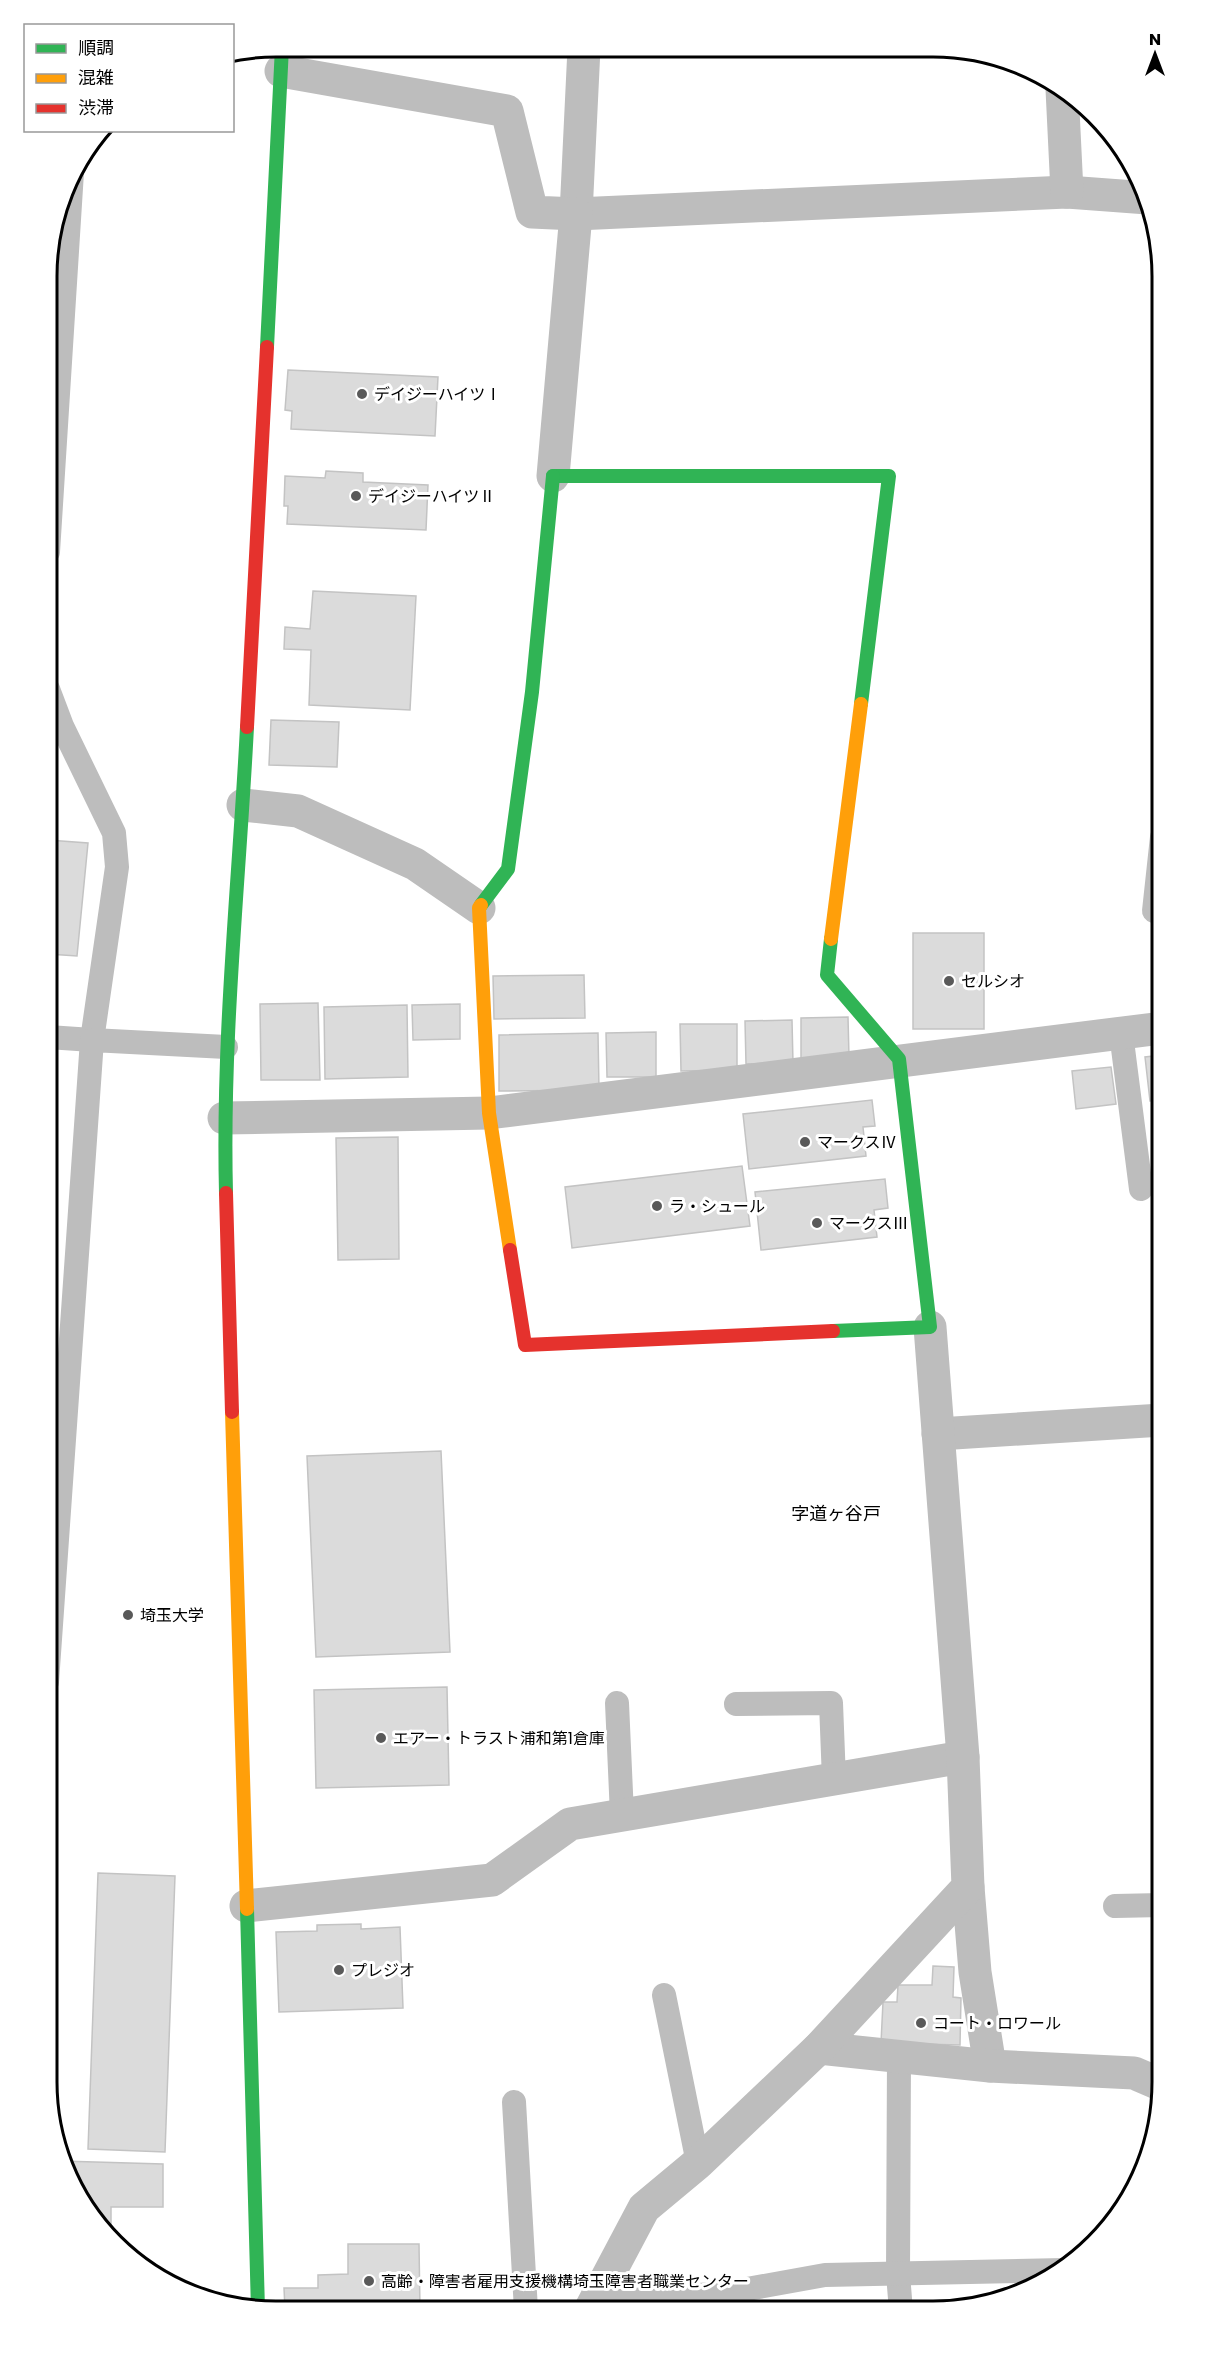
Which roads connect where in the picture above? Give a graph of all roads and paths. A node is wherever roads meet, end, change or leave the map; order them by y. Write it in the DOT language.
graph roads {
  1 [pos="584,57"];
  2 [pos="281,59"];
  3 [pos="1063,99"];
  4 [pos="1067,192"];
  5 [pos="1137,197"];
  6 [pos="70,203"];
  7 [pos="576,214"];
  8 [pos="57,410"];
  9 [pos="553,476"];
  10 [pos="57,713"];
  11 [pos="243,805"];
  12 [pos="479,908"];
  13 [pos="1152,1029"];
  14 [pos="1121,1033"];
  15 [pos="57,1038"];
  16 [pos="92,1040"];
  17 [pos="226,1047"];
  18 [pos="899,1059"];
  19 [pos="489,1113"];
  20 [pos="224,1118"];
  21 [pos="1141,1189"];
  22 [pos="930,1327"];
  23 [pos="1152,1421"];
  24 [pos="938,1434"];
  25 [pos="57,1539"];
  26 [pos="617,1703"];
  27 [pos="736,1704"];
  28 [pos="963,1757"];
  29 [pos="834,1780"];
  30 [pos="622,1815"];
  31 [pos="968,1887"];
  32 [pos="1152,1905"];
  33 [pos="246,1906"];
  34 [pos="1114,1906"];
  35 [pos="664,1995"];
  36 [pos="819,2048"];
  37 [pos="898,2056"];
  38 [pos="990,2066"];
  39 [pos="1152,2081"];
  40 [pos="514,2102"];
  41 [pos="698,2163"];
  42 [pos="1044,2270"];
  43 [pos="898,2274"];
  44 [pos="258,2300"];
  45 [pos="525,2301"];
  46 [pos="595,2301"];
  47 [pos="649,2301"];
  48 [pos="900,2301"];
  1 -- 7 [label="street"];
  2 -- 7 [label="street"];
  2 -- 11 [label="street"];
  3 -- 4 [label="street"];
  4 -- 5 [label="street"];
  4 -- 7 [label="street"];
  6 -- 8 [label="lane"];
  7 -- 9 [label="street"];
  9 -- 12 [label="street"];
  9 -- 18 [label="street"];
  10 -- 16 [label="lane"];
  11 -- 12 [label="street"];
  11 -- 17 [label="street"];
  12 -- 19 [label="street"];
  13 -- 14 [label="street"];
  14 -- 18 [label="street"];
  14 -- 21 [label="lane"];
  15 -- 16 [label="lane"];
  16 -- 17 [label="lane"];
  16 -- 25 [label="lane"];
  17 -- 20 [label="street"];
  18 -- 19 [label="street"];
  18 -- 22 [label="street"];
  19 -- 20 [label="street"];
  19 -- 22 [label="street"];
  20 -- 33 [label="street"];
  22 -- 24 [label="street"];
  23 -- 24 [label="street"];
  24 -- 28 [label="street"];
  26 -- 30 [label="lane"];
  27 -- 29 [label="lane"];
  28 -- 29 [label="street"];
  28 -- 31 [label="street"];
  29 -- 30 [label="street"];
  30 -- 33 [label="street"];
  31 -- 36 [label="street"];
  31 -- 38 [label="street"];
  32 -- 34 [label="lane"];
  33 -- 44 [label="street"];
  35 -- 41 [label="lane"];
  36 -- 37 [label="street"];
  36 -- 41 [label="street"];
  37 -- 38 [label="street"];
  37 -- 43 [label="lane"];
  38 -- 39 [label="street"];
  40 -- 45 [label="lane"];
  41 -- 46 [label="street"];
  42 -- 43 [label="lane"];
  43 -- 47 [label="lane"];
  43 -- 48 [label="lane"];
}
